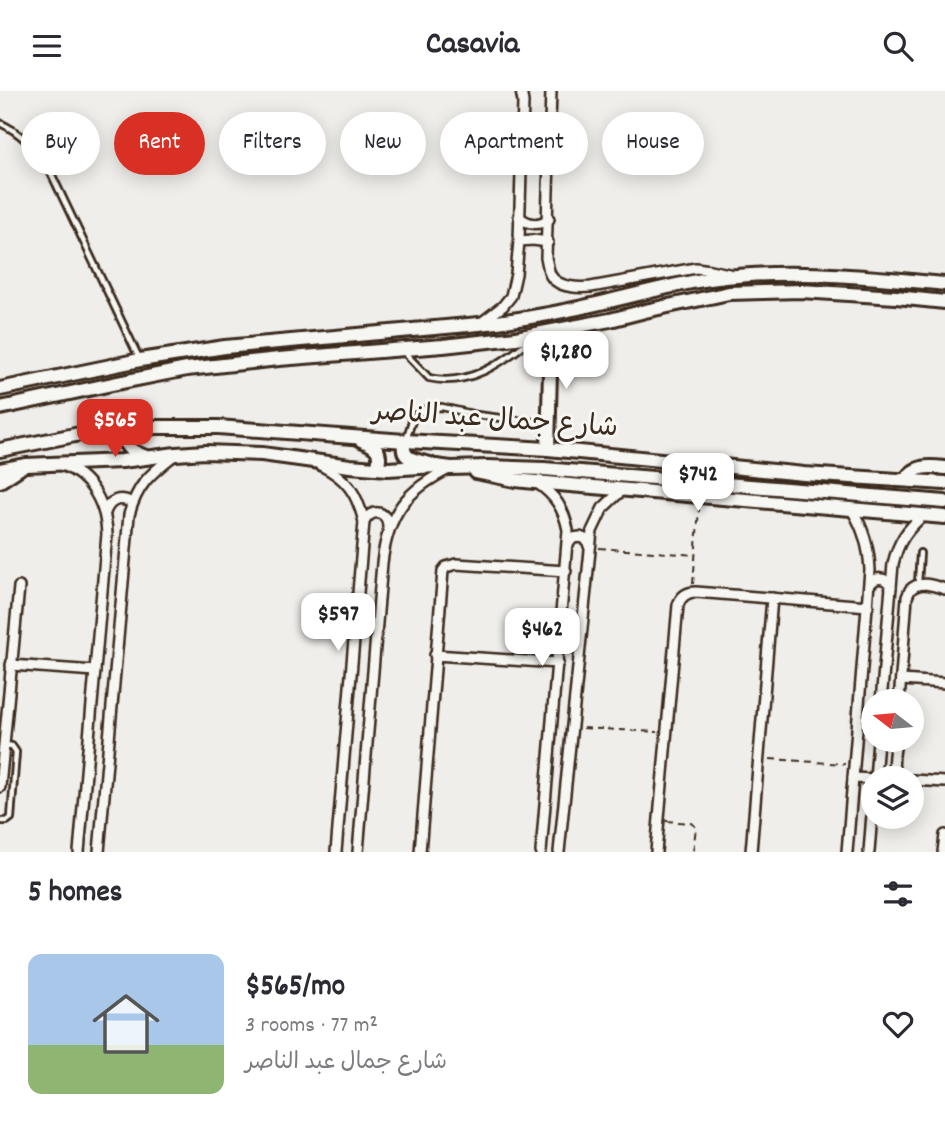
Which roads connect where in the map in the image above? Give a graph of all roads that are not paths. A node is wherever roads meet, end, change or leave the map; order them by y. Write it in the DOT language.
graph roads {
  1 [pos="521,91"];
  2 [pos="551,91"];
  3 [pos="0,124"];
  4 [pos="519,217"];
  5 [pos="549,219"];
  6 [pos="519,241"];
  7 [pos="548,243"];
  8 [pos="734,276"];
  9 [pos="945,284"];
  10 [pos="945,302"];
  11 [pos="479,324"];
  12 [pos="551,332"];
  13 [pos="537,334"];
  14 [pos="402,349"];
  15 [pos="184,352"];
  16 [pos="140,360"];
  17 [pos="187,369"];
  18 [pos="0,389"];
  19 [pos="0,408"];
  20 [pos="548,424"];
  21 [pos="122,429"];
  22 [pos="353,437"];
  23 [pos="405,441"];
  24 [pos="548,449"];
  25 [pos="0,450"];
  26 [pos="176,454"];
  27 [pos="149,458"];
  28 [pos="312,461"];
  29 [pos="49,464"];
  30 [pos="26,465"];
  31 [pos="436,467"];
  32 [pos="377,468"];
  33 [pos="455,468"];
  34 [pos="945,468"];
  35 [pos="0,470"];
  36 [pos="905,480"];
  37 [pos="0,481"];
  38 [pos="535,482"];
  39 [pos="945,484"];
  40 [pos="778,489"];
  41 [pos="622,490"];
  42 [pos="945,502"];
  43 [pos="132,503"];
  44 [pos="799,505"];
  45 [pos="852,509"];
  46 [pos="105,513"];
  47 [pos="924,515"];
  48 [pos="945,517"];
  49 [pos="364,522"];
  50 [pos="388,528"];
  51 [pos="568,544"];
  52 [pos="589,547"];
  53 [pos="920,553"];
  54 [pos="566,571"];
  55 [pos="918,584"];
  56 [pos="869,586"];
  57 [pos="19,587"];
  58 [pos="891,587"];
  59 [pos="945,589"];
  60 [pos="772,598"];
  61 [pos="868,606"];
  62 [pos="435,655"];
  63 [pos="558,663"];
  64 [pos="11,665"];
  65 [pos="95,676"];
  66 [pos="901,680"];
  67 [pos="114,683"];
  68 [pos="945,684"];
  69 [pos="882,689"];
  70 [pos="900,689"];
  71 [pos="3,715"];
  72 [pos="4,745"];
  73 [pos="853,778"];
  74 [pos="861,778"];
  75 [pos="924,781"];
  76 [pos="945,782"];
  77 [pos="0,787"];
  78 [pos="546,792"];
  79 [pos="565,793"];
  80 [pos="0,821"];
  81 [pos="871,829"];
  82 [pos="945,835"];
  83 [pos="79,852"];
  84 [pos="99,852"];
  85 [pos="336,852"];
  86 [pos="358,852"];
  87 [pos="420,852"];
  88 [pos="541,852"];
  89 [pos="559,852"];
  90 [pos="656,852"];
  91 [pos="751,852"];
  92 [pos="847,852"];
  93 [pos="869,852"];
  94 [pos="943,852"];
  1 -- 4 [label="street"];
  2 -- 5 [label="street"];
  3 -- 16 [label="lane"];
  4 -- 5 [label="street"];
  4 -- 6 [label="street"];
  5 -- 7 [label="street"];
  6 -- 7 [label="street"];
  6 -- 11 [label="street"];
  7 -- 8 [label="street"];
  8 -- 9 [label="main road"];
  8 -- 11 [label="main road"];
  10 -- 12 [label="main road"];
  11 -- 15 [label="main road"];
  12 -- 13 [label="main road"];
  12 -- 20 [label="main road"];
  13 -- 14 [label="main road"];
  13 -- 14 [label="lane"];
  14 -- 17 [label="main road"];
  15 -- 16 [label="main road"];
  15 -- 17 [label="main road"];
  16 -- 18 [label="main road"];
  17 -- 19 [label="main road"];
  20 -- 23 [label="lane"];
  20 -- 24 [label="main road"];
  21 -- 22 [label="main road, شارع جمال عبد الناصر"];
  21 -- 25 [label="main road, شارع جمال عبد الناصر"];
  21 -- 27 [label="main road"];
  22 -- 23 [label="main road, شارع جمال عبد الناصر"];
  22 -- 32 [label="main road"];
  23 -- 24 [label="main road, شارع جمال عبد الناصر"];
  23 -- 31 [label="main road"];
  24 -- 36 [label="main road, شارع جمال عبد الناصر"];
  26 -- 27 [label="main road, شارع جمال عبد الناصر"];
  26 -- 28 [label="main road, شارع جمال عبد الناصر"];
  26 -- 43 [label="street"];
  27 -- 29 [label="main road, شارع جمال عبد الناصر"];
  28 -- 32 [label="main road, شارع جمال عبد الناصر"];
  28 -- 49 [label="street"];
  29 -- 30 [label="main road, شارع جمال عبد الناصر"];
  29 -- 46 [label="street"];
  30 -- 35 [label="main road, شارع جمال عبد الناصر"];
  30 -- 37 [label="main road"];
  31 -- 32 [label="main road, شارع جمال عبد الناصر"];
  31 -- 33 [label="main road, شارع جمال عبد الناصر"];
  33 -- 38 [label="main road"];
  33 -- 40 [label="main road, شارع جمال عبد الناصر"];
  33 -- 50 [label="street"];
  34 -- 36 [label="main road"];
  36 -- 39 [label="main road, شارع جمال عبد الناصر"];
  38 -- 41 [label="main road"];
  38 -- 51 [label="street"];
  40 -- 42 [label="main road, شارع جمال عبد الناصر"];
  40 -- 44 [label="main road"];
  41 -- 44 [label="main road"];
  41 -- 52 [label="street"];
  43 -- 46 [label="street"];
  43 -- 67 [label="street"];
  44 -- 45 [label="main road"];
  45 -- 47 [label="main road"];
  45 -- 56 [label="street"];
  46 -- 65 [label="street"];
  47 -- 48 [label="main road"];
  47 -- 58 [label="street"];
  49 -- 50 [label="street"];
  49 -- 85 [label="street"];
  50 -- 86 [label="street"];
  51 -- 52 [label="street"];
  51 -- 54 [label="street"];
  52 -- 79 [label="street"];
  53 -- 55 [label="lane"];
  54 -- 62 [label="street"];
  54 -- 63 [label="street"];
  55 -- 59 [label="street"];
  55 -- 66 [label="street"];
  56 -- 58 [label="street"];
  56 -- 61 [label="street"];
  57 -- 64 [label="street"];
  58 -- 69 [label="street"];
  60 -- 61 [label="street"];
  60 -- 90 [label="street"];
  60 -- 91 [label="street"];
  61 -- 73 [label="street"];
  62 -- 63 [label="street"];
  62 -- 87 [label="street"];
  63 -- 78 [label="street"];
  64 -- 65 [label="street"];
  64 -- 71 [label="street"];
  65 -- 67 [label="street"];
  65 -- 83 [label="street"];
  66 -- 68 [label="street"];
  66 -- 70 [label="street"];
  67 -- 84 [label="street"];
  71 -- 72 [label="street"];
  72 -- 77 [label="street"];
  72 -- 80 [label="lane"];
  73 -- 74 [label="street"];
  73 -- 92 [label="street"];
  75 -- 76 [label="street"];
  78 -- 79 [label="street"];
  78 -- 88 [label="street"];
  79 -- 89 [label="street"];
  81 -- 93 [label="street"];
  82 -- 94 [label="street"];
}
